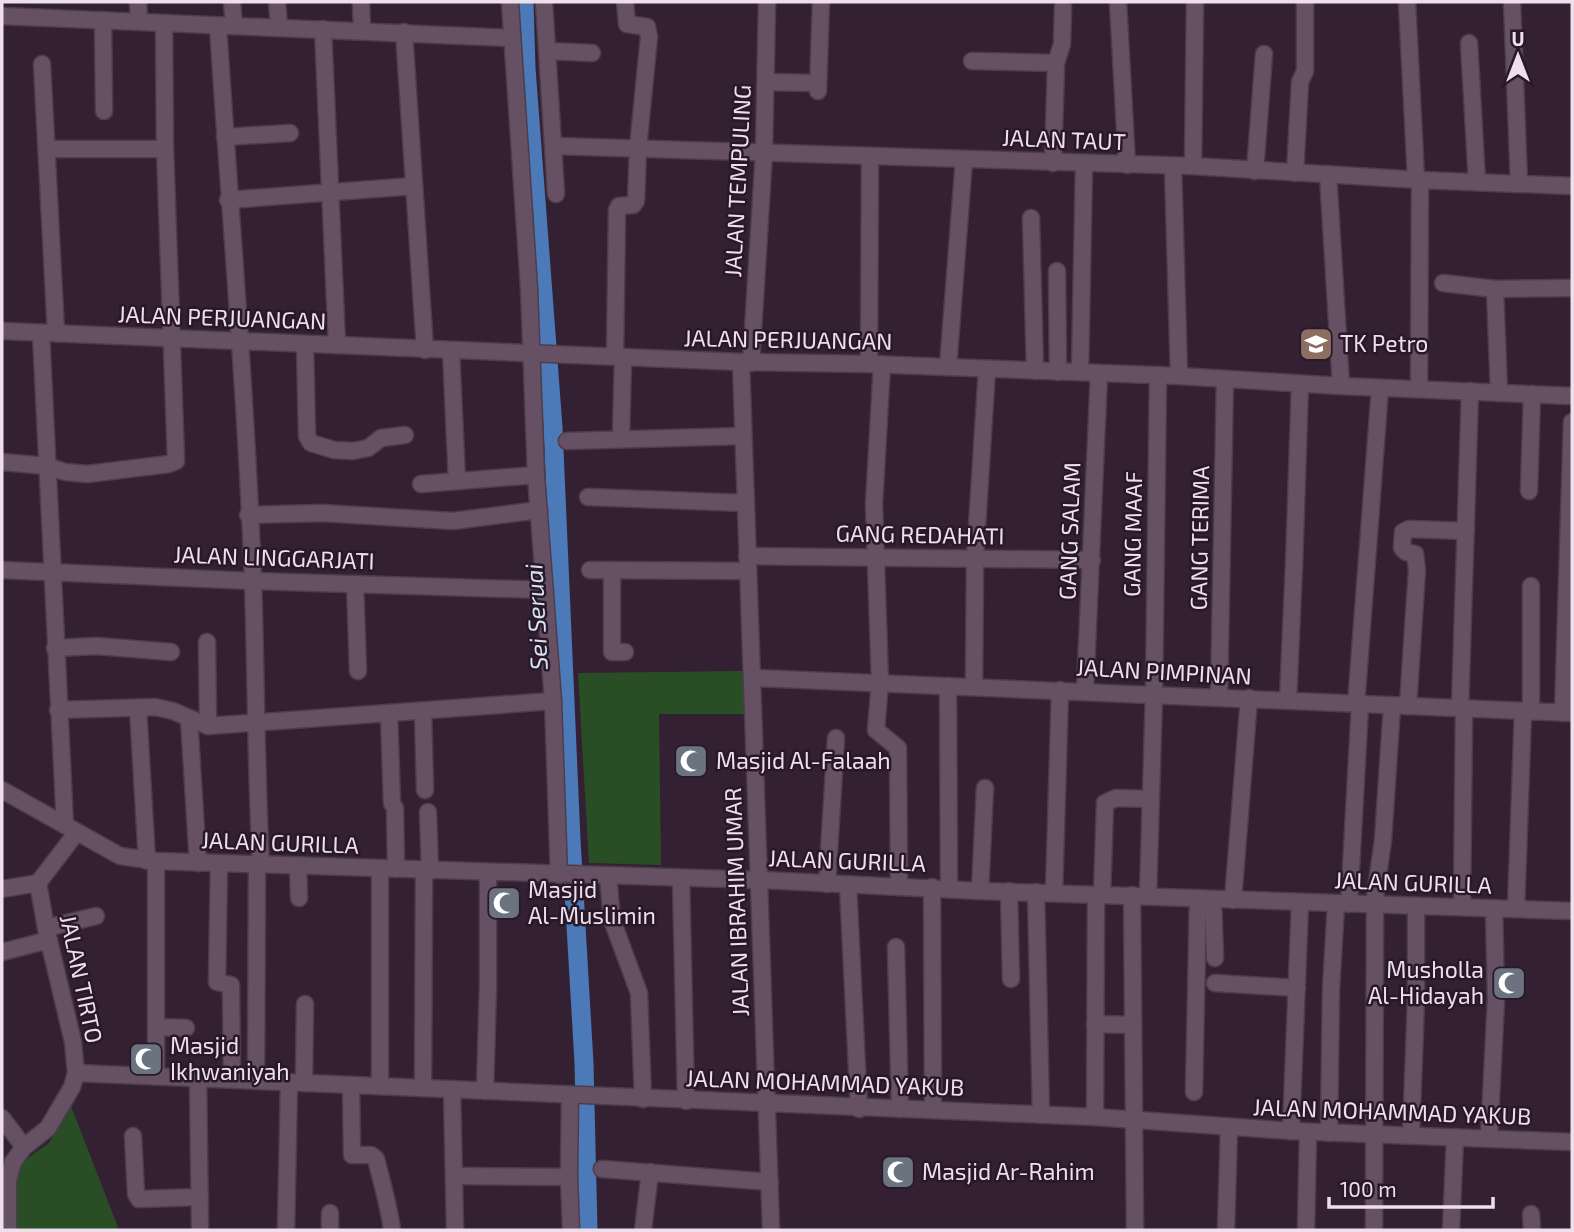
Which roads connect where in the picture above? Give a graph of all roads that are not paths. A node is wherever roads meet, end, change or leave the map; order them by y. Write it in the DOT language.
graph roads {
  1 [pos="77,2"];
  2 [pos="138,2"];
  3 [pos="232,2"];
  4 [pos="278,2"];
  5 [pos="361,2"];
  6 [pos="510,2"];
  7 [pos="544,2"];
  8 [pos="625,2"];
  9 [pos="767,2"];
  10 [pos="821,2"];
  11 [pos="1118,2"];
  12 [pos="1195,2"];
  13 [pos="1304,2"];
  14 [pos="1407,2"];
  15 [pos="1512,2"];
  16 [pos="1063,8"];
  17 [pos="41,10"];
  18 [pos="2,16"];
  19 [pos="77,19"];
  20 [pos="103,20"];
  21 [pos="139,21"];
  22 [pos="164,23"];
  23 [pos="226,26"];
  24 [pos="279,27"];
  25 [pos="323,29"];
  26 [pos="362,31"];
  27 [pos="404,32"];
  28 [pos="512,38"];
  29 [pos="1469,43"];
  30 [pos="549,51"];
  31 [pos="592,52"];
  32 [pos="1264,54"];
  33 [pos="972,61"];
  34 [pos="1056,63"];
  35 [pos="42,64"];
  36 [pos="766,82"];
  37 [pos="104,111"];
  38 [pos="290,133"];
  39 [pos="225,137"];
  40 [pos="555,146"];
  41 [pos="638,148"];
  42 [pos="47,149"];
  43 [pos="165,149"];
  44 [pos="764,152"];
  45 [pos="870,156"];
  46 [pos="964,159"];
  47 [pos="1053,163"];
  48 [pos="1084,164"];
  49 [pos="1126,164"];
  50 [pos="1173,166"];
  51 [pos="1193,166"];
  52 [pos="1255,171"];
  53 [pos="1295,173"];
  54 [pos="1328,174"];
  55 [pos="1418,180"];
  56 [pos="1477,182"];
  57 [pos="1519,183"];
  58 [pos="414,186"];
  59 [pos="1572,186"];
  60 [pos="330,192"];
  61 [pos="556,194"];
  62 [pos="228,200"];
  63 [pos="1031,218"];
  64 [pos="1057,271"];
  65 [pos="1443,283"];
  66 [pos="1572,288"];
  67 [pos="1495,289"];
  68 [pos="2,331"];
  69 [pos="48,333"];
  70 [pos="173,339"];
  71 [pos="240,341"];
  72 [pos="305,344"];
  73 [pos="337,345"];
  74 [pos="425,350"];
  75 [pos="451,351"];
  76 [pos="531,354"];
  77 [pos="619,358"];
  78 [pos="746,363"];
  79 [pos="875,364"];
  80 [pos="948,367"];
  81 [pos="987,369"];
  82 [pos="1035,371"];
  83 [pos="1058,372"];
  84 [pos="1080,372"];
  85 [pos="1099,373"];
  86 [pos="1158,375"];
  87 [pos="1179,376"];
  88 [pos="1225,379"];
  89 [pos="1300,384"];
  90 [pos="1341,386"];
  91 [pos="1380,388"];
  92 [pos="1419,389"];
  93 [pos="1470,391"];
  94 [pos="1499,393"];
  95 [pos="1532,394"];
  96 [pos="1572,396"];
  97 [pos="1572,422"];
  98 [pos="405,435"];
  99 [pos="743,436"];
  100 [pos="621,438"];
  101 [pos="566,441"];
  102 [pos="2,462"];
  103 [pos="47,466"];
  104 [pos="536,475"];
  105 [pos="457,481"];
  106 [pos="421,484"];
  107 [pos="1530,491"];
  108 [pos="587,497"];
  109 [pos="745,503"];
  110 [pos="539,510"];
  111 [pos="248,515"];
  112 [pos="1571,523"];
  113 [pos="1466,531"];
  114 [pos="875,557"];
  115 [pos="975,558"];
  116 [pos="1092,560"];
  117 [pos="748,564"];
  118 [pos="2,570"];
  119 [pos="590,570"];
  120 [pos="612,570"];
  121 [pos="53,572"];
  122 [pos="253,581"];
  123 [pos="355,584"];
  124 [pos="1531,586"];
  125 [pos="545,590"];
  126 [pos="208,642"];
  127 [pos="55,648"];
  128 [pos="171,652"];
  129 [pos="625,652"];
  130 [pos="358,671"];
  131 [pos="754,678"];
  132 [pos="880,682"];
  133 [pos="948,686"];
  134 [pos="974,687"];
  135 [pos="1060,690"];
  136 [pos="1085,691"];
  137 [pos="1154,694"];
  138 [pos="1219,697"];
  139 [pos="1249,698"];
  140 [pos="553,701"];
  141 [pos="1287,701"];
  142 [pos="1358,705"];
  143 [pos="1400,706"];
  144 [pos="1462,708"];
  145 [pos="138,709"];
  146 [pos="58,710"];
  147 [pos="1527,711"];
  148 [pos="424,712"];
  149 [pos="1568,713"];
  150 [pos="389,714"];
  151 [pos="189,719"];
  152 [pos="257,723"];
  153 [pos="208,726"];
  154 [pos="836,738"];
  155 [pos="985,788"];
  156 [pos="2,790"];
  157 [pos="425,790"];
  158 [pos="1150,799"];
  159 [pos="428,812"];
  160 [pos="71,828"];
  161 [pos="152,861"];
  162 [pos="198,863"];
  163 [pos="219,864"];
  164 [pos="259,866"];
  165 [pos="298,867"];
  166 [pos="388,869"];
  167 [pos="427,870"];
  168 [pos="488,872"];
  169 [pos="562,875"];
  170 [pos="601,876"];
  171 [pos="681,879"];
  172 [pos="760,880"];
  173 [pos="38,883"];
  174 [pos="827,884"];
  175 [pos="848,885"];
  176 [pos="899,887"];
  177 [pos="932,887"];
  178 [pos="949,888"];
  179 [pos="2,889"];
  180 [pos="980,891"];
  181 [pos="1009,891"];
  182 [pos="1036,892"];
  183 [pos="1054,892"];
  184 [pos="1099,895"];
  185 [pos="1140,895"];
  186 [pos="299,898"];
  187 [pos="1206,899"];
  188 [pos="1233,900"];
  189 [pos="1300,902"];
  190 [pos="1342,904"];
  191 [pos="1375,905"];
  192 [pos="1416,906"];
  193 [pos="1462,907"];
  194 [pos="1494,908"];
  195 [pos="1516,909"];
  196 [pos="1572,911"];
  197 [pos="96,916"];
  198 [pos="48,934"];
  199 [pos="896,947"];
  200 [pos="2,952"];
  201 [pos="1215,958"];
  202 [pos="1011,979"];
  203 [pos="1215,984"];
  204 [pos="1297,988"];
  205 [pos="305,1004"];
  206 [pos="1095,1024"];
  207 [pos="1133,1025"];
  208 [pos="156,1027"];
  209 [pos="186,1028"];
  210 [pos="76,1073"];
  211 [pos="156,1076"];
  212 [pos="198,1078"];
  213 [pos="232,1079"];
  214 [pos="256,1080"];
  215 [pos="297,1082"];
  216 [pos="351,1085"];
  217 [pos="380,1086"];
  218 [pos="423,1088"];
  219 [pos="452,1090"];
  220 [pos="485,1091"];
  221 [pos="1194,1092"];
  222 [pos="574,1096"];
  223 [pos="643,1099"];
  224 [pos="686,1101"];
  225 [pos="768,1105"];
  226 [pos="859,1109"];
  227 [pos="900,1110"];
  228 [pos="933,1110"];
  229 [pos="1041,1115"];
  230 [pos="1095,1117"];
  231 [pos="2,1118"];
  232 [pos="1133,1119"];
  233 [pos="1229,1127"];
  234 [pos="1291,1131"];
  235 [pos="1308,1132"];
  236 [pos="1329,1133"];
  237 [pos="1375,1133"];
  238 [pos="1411,1135"];
  239 [pos="133,1136"];
  240 [pos="1454,1137"];
  241 [pos="1489,1138"];
  242 [pos="1572,1142"];
  243 [pos="24,1147"];
  244 [pos="602,1169"];
  245 [pos="650,1172"];
  246 [pos="455,1176"];
  247 [pos="569,1178"];
  248 [pos="5,1181"];
  249 [pos="770,1182"];
  250 [pos="200,1197"];
  251 [pos="330,1213"];
  252 [pos="8,1230"];
  253 [pos="200,1230"];
  254 [pos="286,1230"];
  255 [pos="330,1230"];
  256 [pos="391,1230"];
  257 [pos="455,1230"];
  258 [pos="571,1230"];
  259 [pos="643,1230"];
  260 [pos="771,1230"];
  261 [pos="1135,1230"];
  262 [pos="1226,1230"];
  263 [pos="1306,1230"];
  264 [pos="1374,1230"];
  265 [pos="1451,1230"];
  1 -- 19 [label="street"];
  2 -- 21 [label="street"];
  3 -- 23 [label="street"];
  4 -- 24 [label="street"];
  5 -- 26 [label="street"];
  6 -- 28 [label="street"];
  7 -- 30 [label="street"];
  8 -- 41 [label="street"];
  9 -- 36 [label="street, JALAN TEMPULING"];
  10 -- 36 [label="street"];
  11 -- 49 [label="street"];
  12 -- 51 [label="street"];
  13 -- 53 [label="street"];
  14 -- 55 [label="street"];
  15 -- 57 [label="street"];
  16 -- 34 [label="street"];
  17 -- 18 [label="street"];
  17 -- 19 [label="street"];
  19 -- 20 [label="street"];
  20 -- 21 [label="street"];
  20 -- 37 [label="street"];
  21 -- 22 [label="street"];
  22 -- 23 [label="street"];
  22 -- 43 [label="street"];
  23 -- 24 [label="street"];
  23 -- 39 [label="street"];
  24 -- 25 [label="street"];
  25 -- 26 [label="street"];
  25 -- 60 [label="street"];
  26 -- 27 [label="street"];
  27 -- 28 [label="street"];
  27 -- 58 [label="street"];
  28 -- 76 [label="street"];
  29 -- 56 [label="street"];
  30 -- 31 [label="street"];
  30 -- 40 [label="street"];
  32 -- 52 [label="street"];
  33 -- 34 [label="street"];
  34 -- 47 [label="street"];
  35 -- 42 [label="street"];
  36 -- 44 [label="street, JALAN TEMPULING"];
  38 -- 39 [label="street"];
  39 -- 62 [label="street"];
  40 -- 41 [label="street, JALAN TAUT"];
  40 -- 61 [label="street"];
  41 -- 44 [label="street, JALAN TAUT"];
  41 -- 77 [label="street"];
  42 -- 43 [label="street"];
  42 -- 69 [label="street"];
  43 -- 70 [label="street"];
  44 -- 45 [label="street, JALAN TAUT"];
  44 -- 78 [label="street, JALAN TEMPULING"];
  45 -- 46 [label="street, JALAN TAUT"];
  45 -- 79 [label="street"];
  46 -- 47 [label="street, JALAN TAUT"];
  46 -- 80 [label="street"];
  47 -- 48 [label="street, JALAN TAUT"];
  48 -- 49 [label="street, JALAN TAUT"];
  48 -- 84 [label="street"];
  49 -- 50 [label="street, JALAN TAUT"];
  50 -- 51 [label="street, JALAN TAUT"];
  50 -- 87 [label="street"];
  51 -- 52 [label="street, JALAN TAUT"];
  52 -- 53 [label="street, JALAN TAUT"];
  53 -- 54 [label="street, JALAN TAUT"];
  54 -- 55 [label="street, JALAN TAUT"];
  54 -- 90 [label="street"];
  55 -- 56 [label="street, JALAN TAUT"];
  55 -- 92 [label="street"];
  56 -- 57 [label="street, JALAN TAUT"];
  57 -- 59 [label="street, JALAN TAUT"];
  58 -- 60 [label="street"];
  58 -- 74 [label="street"];
  60 -- 62 [label="street"];
  60 -- 73 [label="street"];
  62 -- 71 [label="street"];
  63 -- 82 [label="street"];
  64 -- 83 [label="street"];
  65 -- 67 [label="street"];
  66 -- 67 [label="street"];
  67 -- 94 [label="street"];
  68 -- 69 [label="street, JALAN PERJUANGAN"];
  69 -- 70 [label="street, JALAN PERJUANGAN"];
  69 -- 103 [label="street"];
  70 -- 71 [label="street, JALAN PERJUANGAN"];
  70 -- 103 [label="street"];
  71 -- 72 [label="street, JALAN PERJUANGAN"];
  71 -- 111 [label="street"];
  72 -- 73 [label="street, JALAN PERJUANGAN"];
  72 -- 98 [label="street"];
  73 -- 74 [label="street, JALAN PERJUANGAN"];
  74 -- 75 [label="street, JALAN PERJUANGAN"];
  75 -- 76 [label="street, JALAN PERJUANGAN"];
  75 -- 105 [label="street"];
  76 -- 77 [label="street, JALAN PERJUANGAN"];
  76 -- 104 [label="street"];
  77 -- 78 [label="street, JALAN PERJUANGAN"];
  77 -- 100 [label="street"];
  78 -- 79 [label="street, JALAN PERJUANGAN"];
  78 -- 99 [label="street, JALAN IBRAHIM UMAR"];
  79 -- 80 [label="street, JALAN PERJUANGAN"];
  79 -- 114 [label="street"];
  80 -- 81 [label="street, JALAN PERJUANGAN"];
  81 -- 82 [label="street, JALAN PERJUANGAN"];
  81 -- 115 [label="street"];
  82 -- 83 [label="street, JALAN PERJUANGAN"];
  83 -- 84 [label="street, JALAN PERJUANGAN"];
  84 -- 85 [label="street, JALAN PERJUANGAN"];
  85 -- 86 [label="street, JALAN PERJUANGAN"];
  85 -- 116 [label="street, GANG SALAM"];
  86 -- 87 [label="street, JALAN PERJUANGAN"];
  86 -- 137 [label="street, GANG MAAF"];
  87 -- 88 [label="street, JALAN PERJUANGAN"];
  88 -- 89 [label="street, JALAN PERJUANGAN"];
  88 -- 138 [label="street, GANG TERIMA"];
  89 -- 90 [label="street, JALAN PERJUANGAN"];
  89 -- 141 [label="street"];
  90 -- 91 [label="street, JALAN PERJUANGAN"];
  91 -- 92 [label="street, JALAN PERJUANGAN"];
  91 -- 142 [label="street"];
  92 -- 93 [label="street, JALAN PERJUANGAN"];
  93 -- 94 [label="street, JALAN PERJUANGAN"];
  93 -- 113 [label="street"];
  94 -- 95 [label="street, JALAN PERJUANGAN"];
  95 -- 96 [label="street, JALAN PERJUANGAN"];
  95 -- 107 [label="street"];
  97 -- 112 [label="street"];
  99 -- 100 [label="street"];
  99 -- 109 [label="street, JALAN IBRAHIM UMAR"];
  100 -- 101 [label="street"];
  102 -- 103 [label="street"];
  103 -- 121 [label="street"];
  104 -- 105 [label="street"];
  104 -- 110 [label="street"];
  105 -- 106 [label="street"];
  108 -- 109 [label="street"];
  109 -- 117 [label="street, JALAN IBRAHIM UMAR"];
  110 -- 111 [label="street"];
  110 -- 125 [label="street"];
  111 -- 122 [label="street"];
  112 -- 149 [label="street"];
  113 -- 143 [label="street"];
  113 -- 144 [label="street"];
  114 -- 115 [label="street, GANG REDAHATI"];
  114 -- 117 [label="street, GANG REDAHATI"];
  114 -- 132 [label="street"];
  115 -- 116 [label="street, GANG REDAHATI"];
  115 -- 134 [label="street"];
  116 -- 136 [label="street, GANG SALAM"];
  117 -- 120 [label="street, GANG REDAHATI"];
  117 -- 131 [label="street, JALAN IBRAHIM UMAR"];
  118 -- 121 [label="street, JALAN LINGGARJATI"];
  119 -- 120 [label="street, GANG REDAHATI"];
  120 -- 129 [label="street"];
  121 -- 122 [label="street, JALAN LINGGARJATI"];
  121 -- 127 [label="street"];
  122 -- 123 [label="street, JALAN LINGGARJATI"];
  122 -- 152 [label="street"];
  123 -- 125 [label="street, JALAN LINGGARJATI"];
  123 -- 130 [label="street"];
  124 -- 147 [label="street"];
  125 -- 140 [label="street"];
  126 -- 153 [label="street"];
  127 -- 128 [label="street"];
  127 -- 146 [label="street"];
  131 -- 132 [label="street, JALAN PIMPINAN"];
  131 -- 172 [label="street, JALAN IBRAHIM UMAR"];
  132 -- 133 [label="street, JALAN PIMPINAN"];
  132 -- 176 [label="street"];
  133 -- 134 [label="street, JALAN PIMPINAN"];
  133 -- 178 [label="street"];
  134 -- 135 [label="street, JALAN PIMPINAN"];
  135 -- 136 [label="street, JALAN PIMPINAN"];
  135 -- 183 [label="street"];
  136 -- 137 [label="street, JALAN PIMPINAN"];
  137 -- 138 [label="street, JALAN PIMPINAN"];
  137 -- 158 [label="street, GANG MAAF"];
  138 -- 139 [label="street, JALAN PIMPINAN"];
  139 -- 141 [label="street, JALAN PIMPINAN"];
  139 -- 188 [label="street"];
  140 -- 148 [label="street"];
  140 -- 169 [label="street"];
  141 -- 142 [label="street, JALAN PIMPINAN"];
  142 -- 143 [label="street, JALAN PIMPINAN"];
  142 -- 190 [label="street"];
  143 -- 144 [label="street, JALAN PIMPINAN"];
  143 -- 191 [label="street"];
  144 -- 147 [label="street, JALAN PIMPINAN"];
  144 -- 193 [label="street"];
  145 -- 146 [label="street"];
  145 -- 151 [label="street"];
  145 -- 161 [label="street"];
  146 -- 160 [label="street"];
  147 -- 149 [label="street, JALAN PIMPINAN"];
  147 -- 195 [label="street"];
  148 -- 150 [label="street"];
  148 -- 157 [label="street"];
  150 -- 152 [label="street"];
  150 -- 166 [label="street"];
  151 -- 153 [label="street"];
  151 -- 162 [label="street"];
  152 -- 153 [label="street"];
  152 -- 164 [label="street"];
  154 -- 174 [label="street"];
  155 -- 180 [label="street"];
  156 -- 160 [label="street, JALAN GURILLA"];
  158 -- 184 [label="street"];
  158 -- 185 [label="street, GANG MAAF"];
  159 -- 167 [label="street"];
  160 -- 161 [label="street, JALAN GURILLA"];
  160 -- 173 [label="street"];
  161 -- 162 [label="street, JALAN GURILLA"];
  161 -- 208 [label="street"];
  162 -- 163 [label="street, JALAN GURILLA"];
  163 -- 164 [label="street, JALAN GURILLA"];
  163 -- 213 [label="street"];
  164 -- 165 [label="street, JALAN GURILLA"];
  164 -- 214 [label="street"];
  165 -- 166 [label="street, JALAN GURILLA"];
  165 -- 186 [label="street"];
  166 -- 167 [label="street, JALAN GURILLA"];
  166 -- 217 [label="street"];
  167 -- 168 [label="street, JALAN GURILLA"];
  167 -- 218 [label="street"];
  168 -- 169 [label="street, JALAN GURILLA"];
  168 -- 220 [label="street"];
  169 -- 170 [label="street, JALAN GURILLA"];
  170 -- 171 [label="street, JALAN GURILLA"];
  170 -- 223 [label="street"];
  171 -- 172 [label="street, JALAN GURILLA"];
  171 -- 224 [label="street"];
  172 -- 174 [label="street, JALAN GURILLA"];
  172 -- 225 [label="street, JALAN IBRAHIM UMAR"];
  173 -- 179 [label="street"];
  173 -- 198 [label="street, JALAN TIRTO"];
  174 -- 175 [label="street, JALAN GURILLA"];
  175 -- 176 [label="street, JALAN GURILLA"];
  175 -- 226 [label="street"];
  176 -- 177 [label="street, JALAN GURILLA"];
  177 -- 178 [label="street, JALAN GURILLA"];
  177 -- 228 [label="street"];
  178 -- 180 [label="street, JALAN GURILLA"];
  180 -- 181 [label="street, JALAN GURILLA"];
  181 -- 182 [label="street, JALAN GURILLA"];
  181 -- 202 [label="street"];
  182 -- 183 [label="street, JALAN GURILLA"];
  182 -- 229 [label="street"];
  183 -- 184 [label="street, JALAN GURILLA"];
  184 -- 185 [label="street, JALAN GURILLA"];
  184 -- 206 [label="street"];
  185 -- 187 [label="street, JALAN GURILLA"];
  185 -- 207 [label="street, GANG MAAF"];
  187 -- 188 [label="street, JALAN GURILLA"];
  187 -- 201 [label="street"];
  187 -- 221 [label="street"];
  188 -- 189 [label="street, JALAN GURILLA"];
  189 -- 190 [label="street, JALAN GURILLA"];
  189 -- 204 [label="street"];
  190 -- 191 [label="street, JALAN GURILLA"];
  190 -- 236 [label="street"];
  191 -- 192 [label="street, JALAN GURILLA"];
  191 -- 237 [label="street"];
  192 -- 193 [label="street, JALAN GURILLA"];
  192 -- 238 [label="street"];
  193 -- 194 [label="street, JALAN GURILLA"];
  194 -- 195 [label="street, JALAN GURILLA"];
  194 -- 241 [label="street"];
  195 -- 196 [label="street, JALAN GURILLA"];
  197 -- 198 [label="street"];
  198 -- 200 [label="street"];
  198 -- 210 [label="street, JALAN TIRTO"];
  199 -- 227 [label="street"];
  203 -- 204 [label="street"];
  204 -- 234 [label="street"];
  205 -- 215 [label="street"];
  206 -- 207 [label="street"];
  206 -- 230 [label="street"];
  207 -- 232 [label="street, GANG MAAF"];
  208 -- 209 [label="street"];
  208 -- 211 [label="street"];
  210 -- 211 [label="street, JALAN MOHAMMAD YAKUB"];
  210 -- 243 [label="street, JALAN TIRTO"];
  211 -- 212 [label="street, JALAN MOHAMMAD YAKUB"];
  212 -- 213 [label="street, JALAN MOHAMMAD YAKUB"];
  212 -- 250 [label="street"];
  213 -- 214 [label="street, JALAN MOHAMMAD YAKUB"];
  214 -- 215 [label="street, JALAN MOHAMMAD YAKUB"];
  215 -- 216 [label="street, JALAN MOHAMMAD YAKUB"];
  215 -- 254 [label="street"];
  216 -- 217 [label="street, JALAN MOHAMMAD YAKUB"];
  216 -- 256 [label="street"];
  217 -- 218 [label="street, JALAN MOHAMMAD YAKUB"];
  218 -- 219 [label="street, JALAN MOHAMMAD YAKUB"];
  219 -- 220 [label="street, JALAN MOHAMMAD YAKUB"];
  219 -- 246 [label="street"];
  220 -- 222 [label="street, JALAN MOHAMMAD YAKUB"];
  222 -- 223 [label="street, JALAN MOHAMMAD YAKUB"];
  222 -- 247 [label="street"];
  223 -- 224 [label="street, JALAN MOHAMMAD YAKUB"];
  224 -- 225 [label="street, JALAN MOHAMMAD YAKUB"];
  225 -- 226 [label="street, JALAN MOHAMMAD YAKUB"];
  225 -- 249 [label="street, JALAN IBRAHIM UMAR"];
  226 -- 227 [label="street, JALAN MOHAMMAD YAKUB"];
  227 -- 228 [label="street, JALAN MOHAMMAD YAKUB"];
  228 -- 229 [label="street, JALAN MOHAMMAD YAKUB"];
  229 -- 230 [label="street, JALAN MOHAMMAD YAKUB"];
  230 -- 232 [label="street, JALAN MOHAMMAD YAKUB"];
  231 -- 243 [label="street"];
  232 -- 233 [label="street, JALAN MOHAMMAD YAKUB"];
  232 -- 261 [label="street, GANG MAAF"];
  233 -- 234 [label="street, JALAN MOHAMMAD YAKUB"];
  233 -- 262 [label="street"];
  234 -- 235 [label="street, JALAN MOHAMMAD YAKUB"];
  235 -- 236 [label="street, JALAN MOHAMMAD YAKUB"];
  235 -- 263 [label="street"];
  236 -- 237 [label="street, JALAN MOHAMMAD YAKUB"];
  237 -- 238 [label="street, JALAN MOHAMMAD YAKUB"];
  237 -- 264 [label="street"];
  238 -- 240 [label="street, JALAN MOHAMMAD YAKUB"];
  239 -- 250 [label="street"];
  240 -- 241 [label="street, JALAN MOHAMMAD YAKUB"];
  240 -- 265 [label="street"];
  241 -- 242 [label="street, JALAN MOHAMMAD YAKUB"];
  243 -- 248 [label="street, JALAN TIRTO"];
  244 -- 245 [label="street"];
  245 -- 249 [label="street"];
  245 -- 259 [label="street"];
  246 -- 247 [label="street"];
  246 -- 257 [label="street"];
  247 -- 258 [label="street"];
  248 -- 252 [label="street, JALAN TIRTO"];
  249 -- 260 [label="street, JALAN IBRAHIM UMAR"];
  250 -- 253 [label="street"];
  251 -- 255 [label="street"];
}
